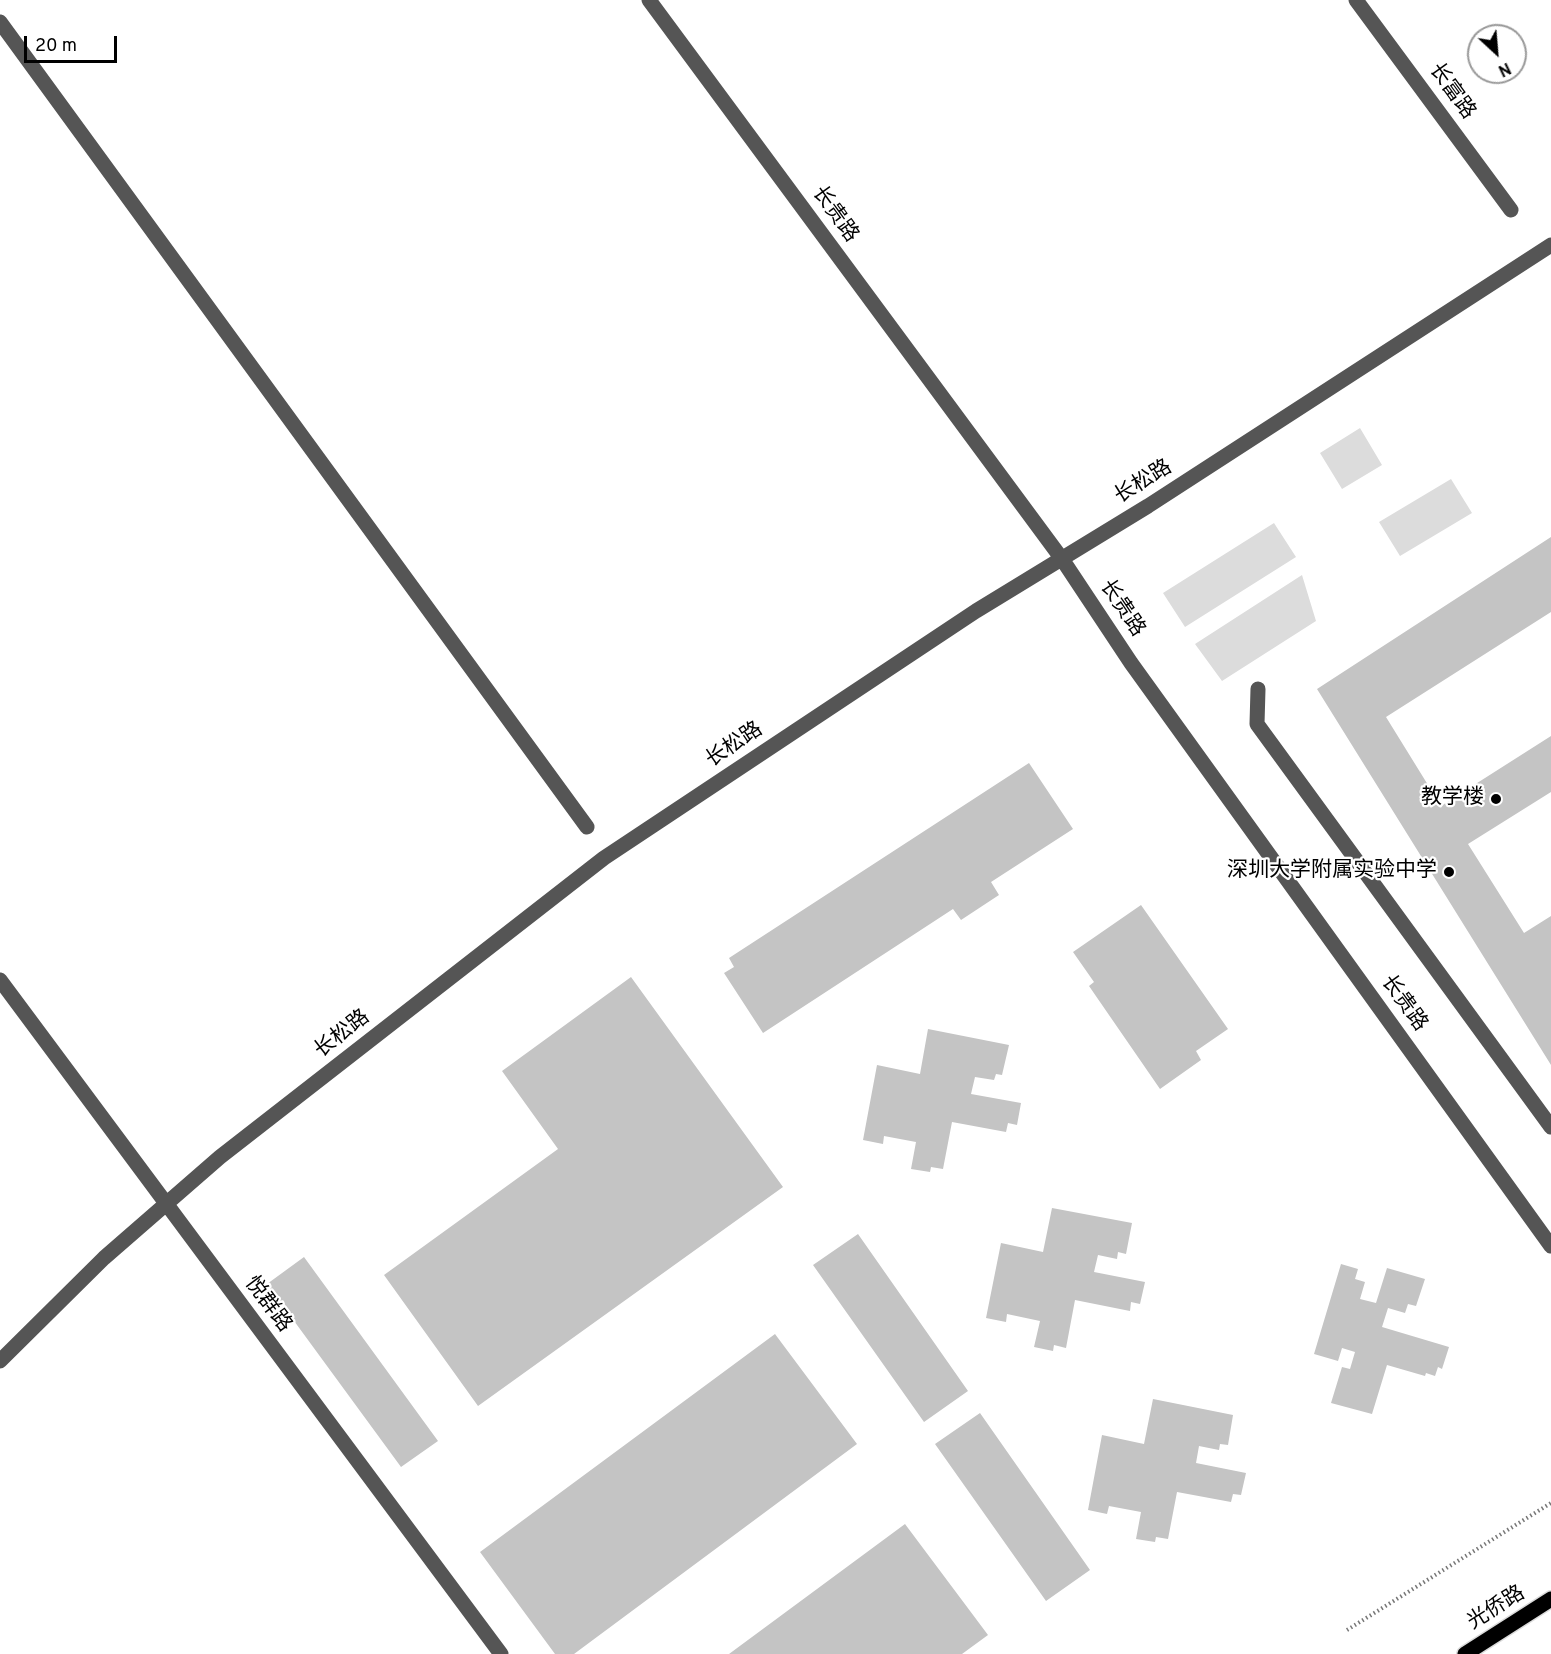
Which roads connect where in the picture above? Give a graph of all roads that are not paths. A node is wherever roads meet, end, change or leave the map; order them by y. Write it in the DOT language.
graph roads {
  1 [pos="649,0"];
  2 [pos="1356,0"];
  3 [pos="0,22"];
  4 [pos="1511,210"];
  5 [pos="1551,245"];
  6 [pos="1062,559"];
  7 [pos="1258,689"];
  8 [pos="587,827"];
  9 [pos="0,980"];
  10 [pos="1551,1127"];
  11 [pos="166,1204"];
  12 [pos="1551,1246"];
  13 [pos="0,1361"];
  14 [pos="1551,1591"];
  15 [pos="1551,1599"];
  16 [pos="1531,1612"];
  17 [pos="501,1654"];
  18 [pos="1465,1654"];
  1 -- 6 [label="street, 长贵路"];
  2 -- 4 [label="street, 长富路"];
  3 -- 8 [label="street"];
  5 -- 6 [label="street, 长松路"];
  6 -- 11 [label="street, 长松路"];
  6 -- 12 [label="street, 长贵路"];
  7 -- 10 [label="street"];
  9 -- 11 [label="street, 悦群路"];
  11 -- 13 [label="street, 长松路"];
  11 -- 17 [label="street, 悦群路"];
  14 -- 16 [label="main road"];
  15 -- 16 [label="main road, 光侨路"];
  16 -- 18 [label="main road, 光侨路"];
}
